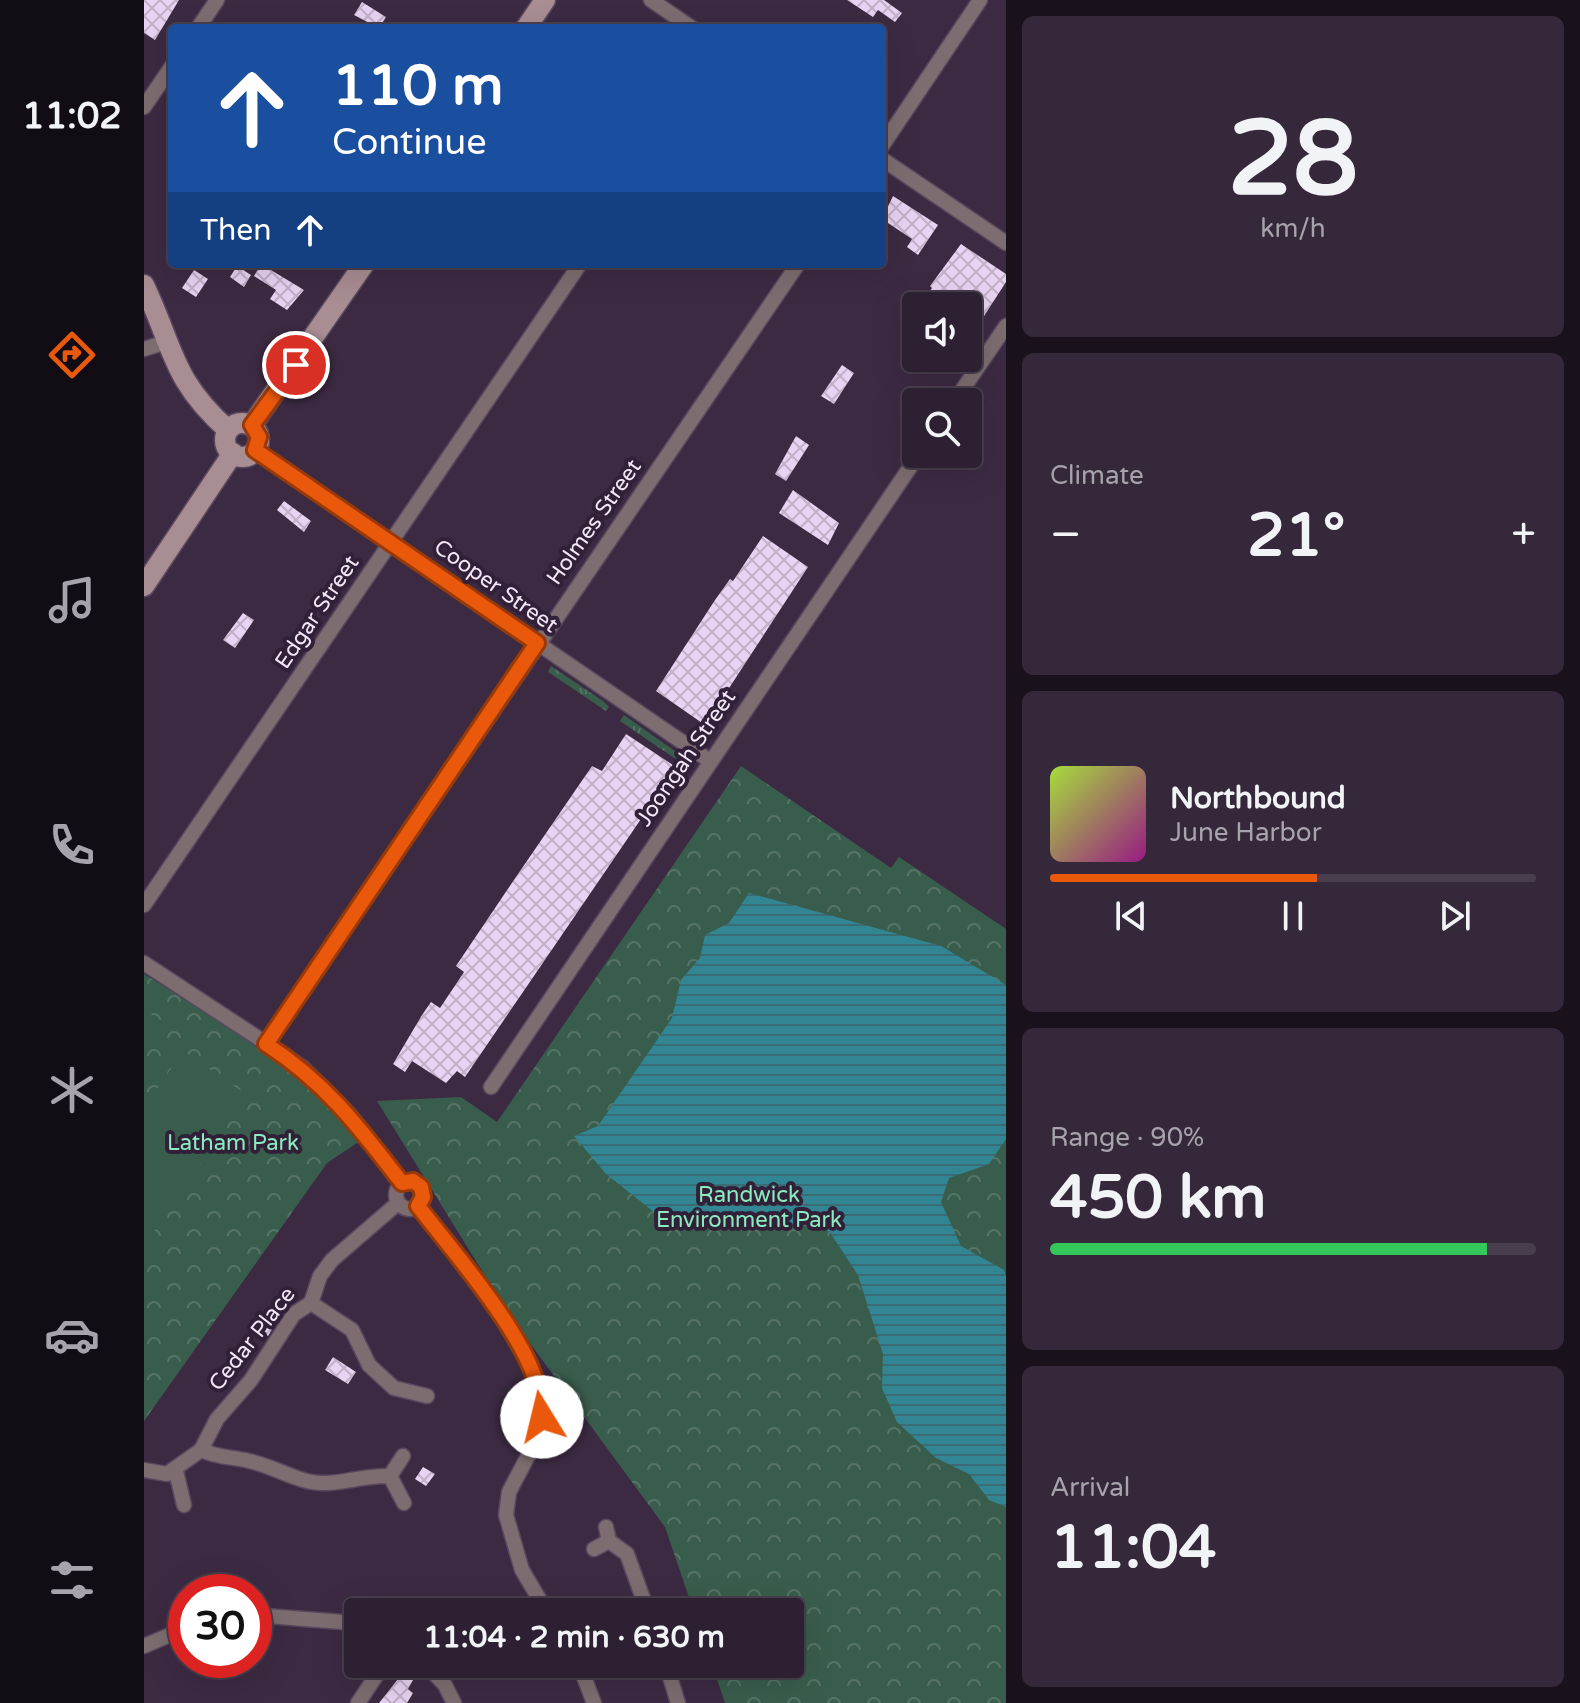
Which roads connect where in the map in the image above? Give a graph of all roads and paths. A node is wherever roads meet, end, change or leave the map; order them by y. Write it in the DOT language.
graph roads {
  1 [pos="217,0"];
  2 [pos="545,0"];
  3 [pos="651,0"];
  4 [pos="980,0"];
  5 [pos="201,24"];
  6 [pos="529,24"];
  7 [pos="686,24"];
  8 [pos="168,72"];
  9 [pos="144,107"];
  10 [pos="886,140"];
  11 [pos="886,162"];
  12 [pos="1006,243"];
  13 [pos="361,268"];
  14 [pos="577,268"];
  15 [pos="795,268"];
  16 [pos="144,285"];
  17 [pos="1006,326"];
  18 [pos="166,342"];
  19 [pos="144,349"];
  20 [pos="964,388"];
  21 [pos="252,425"];
  22 [pos="228,430"];
  23 [pos="255,450"];
  24 [pos="233,453"];
  25 [pos="909,468"];
  26 [pos="390,542"];
  27 [pos="144,586"];
  28 [pos="537,643"];
  29 [pos="710,761"];
  30 [pos="144,905"];
  31 [pos="144,963"];
  32 [pos="266,1044"];
  33 [pos="491,1087"];
  34 [pos="402,1183"];
  35 [pos="398,1203"];
  36 [pos="418,1206"];
  37 [pos="311,1303"];
  38 [pos="427,1396"];
  39 [pos="201,1450"];
  40 [pos="403,1456"];
  41 [pos="144,1470"];
  42 [pos="176,1471"];
  43 [pos="390,1476"];
  44 [pos="404,1503"];
  45 [pos="184,1505"];
  46 [pos="594,1549"];
  47 [pos="539,1598"];
  48 [pos="641,1598"];
  49 [pos="272,1616"];
  50 [pos="344,1623"];
  51 [pos="168,1636"];
  52 [pos="144,1646"];
  53 [pos="375,1678"];
  54 [pos="438,1678"];
  55 [pos="584,1678"];
  56 [pos="670,1678"];
  57 [pos="358,1703"];
  58 [pos="454,1703"];
  59 [pos="594,1703"];
  60 [pos="678,1703"];
  1 -- 5 [label="street"];
  2 -- 6 [label="street"];
  3 -- 7 [label="street"];
  4 -- 10 [label="street"];
  8 -- 9 [label="street"];
  11 -- 12 [label="street"];
  13 -- 21 [label="street"];
  14 -- 26 [label="street, Edgar Street"];
  15 -- 28 [label="street, Holmes Street"];
  16 -- 18 [label="street"];
  17 -- 20 [label="street"];
  18 -- 19 [label="street"];
  18 -- 22 [label="street"];
  21 -- 22 [label="street"];
  21 -- 23 [label="street"];
  22 -- 24 [label="street"];
  23 -- 24 [label="street"];
  23 -- 26 [label="street, Cooper Street"];
  24 -- 27 [label="street"];
  25 -- 29 [label="street, Joongah Street"];
  26 -- 28 [label="street, Cooper Street"];
  26 -- 30 [label="street, Edgar Street"];
  28 -- 29 [label="street, Cooper Street"];
  28 -- 32 [label="street, Holmes Street"];
  29 -- 33 [label="street, Joongah Street"];
  31 -- 32 [label="street"];
  32 -- 34 [label="street"];
  34 -- 35 [label="street"];
  34 -- 36 [label="street"];
  35 -- 36 [label="street"];
  35 -- 37 [label="street, Cedar Place"];
  36 -- 47 [label="street"];
  37 -- 38 [label="street"];
  37 -- 39 [label="street, Cedar Place"];
  39 -- 42 [label="street, Cedar Place"];
  39 -- 43 [label="street"];
  40 -- 43 [label="street"];
  41 -- 42 [label="street"];
  42 -- 45 [label="street"];
  43 -- 44 [label="street"];
  46 -- 48 [label="street"];
  49 -- 50 [label="street"];
  51 -- 52 [label="street"];
  53 -- 57 [label="street"];
  54 -- 58 [label="street"];
  55 -- 59 [label="street"];
  56 -- 60 [label="street"];
}
